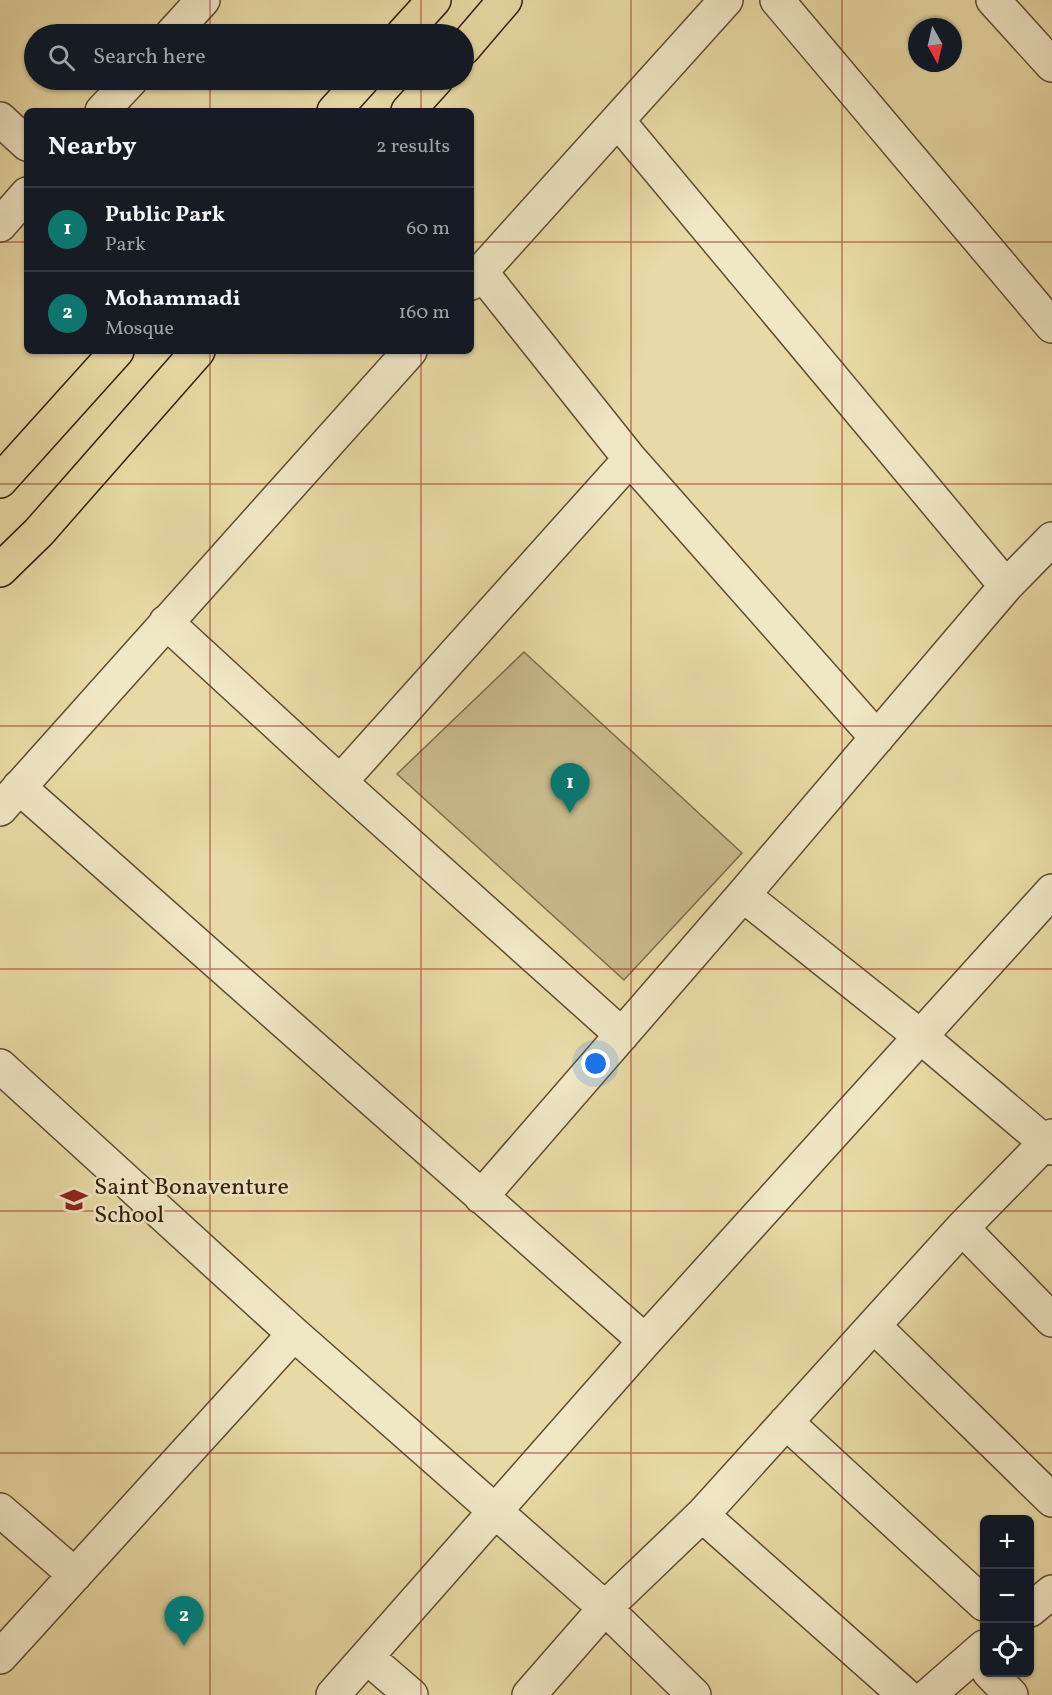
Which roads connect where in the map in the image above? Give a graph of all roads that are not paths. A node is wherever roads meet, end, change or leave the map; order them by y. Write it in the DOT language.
graph roads {
  1 [pos="203,0"];
  2 [pos="434,0"];
  3 [pos="505,0"];
  4 [pos="726,0"];
  5 [pos="777,0"];
  6 [pos="993,0"];
  7 [pos="181,24"];
  8 [pos="412,24"];
  9 [pos="474,36"];
  10 [pos="1052,65"];
  11 [pos="122,90"];
  12 [pos="353,90"];
  13 [pos="427,90"];
  14 [pos="105,108"];
  15 [pos="337,108"];
  16 [pos="411,108"];
  17 [pos="0,119"];
  18 [pos="618,120"];
  19 [pos="24,141"];
  20 [pos="24,197"];
  21 [pos="0,225"];
  22 [pos="476,278"];
  23 [pos="1052,326"];
  24 [pos="114,354"];
  25 [pos="195,354"];
  26 [pos="407,354"];
  27 [pos="630,459"];
  28 [pos="0,481"];
  29 [pos="1052,539"];
  30 [pos="0,570"];
  31 [pos="1006,586"];
  32 [pos="166,622"];
  33 [pos="877,738"];
  34 [pos="340,782"];
  35 [pos="9,798"];
  36 [pos="1052,891"];
  37 [pos="743,895"];
  38 [pos="622,1035"];
  39 [pos="921,1037"];
  40 [pos="0,1066"];
  41 [pos="1050,1142"];
  42 [pos="481,1197"];
  43 [pos="962,1228"];
  44 [pos="1052,1320"];
  45 [pos="874,1326"];
  46 [pos="294,1334"];
  47 [pos="645,1341"];
  48 [pos="786,1422"];
  49 [pos="1052,1500"];
  50 [pos="0,1510"];
  51 [pos="496,1510"];
  52 [pos="702,1515"];
  53 [pos="75,1575"];
  54 [pos="1052,1592"];
  55 [pos="980,1600"];
  56 [pos="1034,1606"];
  57 [pos="605,1608"];
  58 [pos="0,1657"];
  59 [pos="367,1657"];
  60 [pos="980,1663"];
  61 [pos="996,1677"];
  62 [pos="333,1695"];
  63 [pos="411,1695"];
  64 [pos="529,1695"];
  65 [pos="694,1695"];
  66 [pos="905,1695"];
  67 [pos="928,1695"];
  68 [pos="1011,1695"];
  1 -- 7 [label="street"];
  2 -- 8 [label="main road"];
  3 -- 9 [label="main road"];
  4 -- 18 [label="street"];
  5 -- 23 [label="street"];
  6 -- 10 [label="street"];
  11 -- 14 [label="street"];
  12 -- 15 [label="main road"];
  13 -- 16 [label="main road"];
  17 -- 19 [label="street"];
  18 -- 22 [label="street"];
  18 -- 31 [label="street"];
  20 -- 21 [label="street"];
  22 -- 27 [label="street"];
  24 -- 28 [label="main road"];
  25 -- 30 [label="main road"];
  26 -- 32 [label="street"];
  27 -- 33 [label="street"];
  27 -- 34 [label="street"];
  29 -- 31 [label="street"];
  31 -- 33 [label="street"];
  32 -- 34 [label="street"];
  32 -- 35 [label="street"];
  33 -- 37 [label="street"];
  34 -- 38 [label="street"];
  35 -- 42 [label="street"];
  36 -- 39 [label="street"];
  37 -- 38 [label="street"];
  37 -- 39 [label="street"];
  38 -- 42 [label="street"];
  39 -- 41 [label="street"];
  39 -- 47 [label="street"];
  40 -- 46 [label="street"];
  41 -- 43 [label="street"];
  42 -- 47 [label="street"];
  43 -- 44 [label="street"];
  43 -- 45 [label="street"];
  45 -- 48 [label="street"];
  45 -- 49 [label="street"];
  46 -- 51 [label="street"];
  46 -- 53 [label="street"];
  47 -- 51 [label="street"];
  48 -- 52 [label="street"];
  48 -- 55 [label="street"];
  50 -- 53 [label="street"];
  51 -- 57 [label="street"];
  51 -- 59 [label="street"];
  52 -- 57 [label="street"];
  52 -- 66 [label="street"];
  53 -- 58 [label="street"];
  54 -- 56 [label="street"];
  57 -- 64 [label="street"];
  57 -- 65 [label="street"];
  59 -- 62 [label="street"];
  59 -- 63 [label="street"];
  60 -- 67 [label="street"];
  61 -- 68 [label="street"];
}
